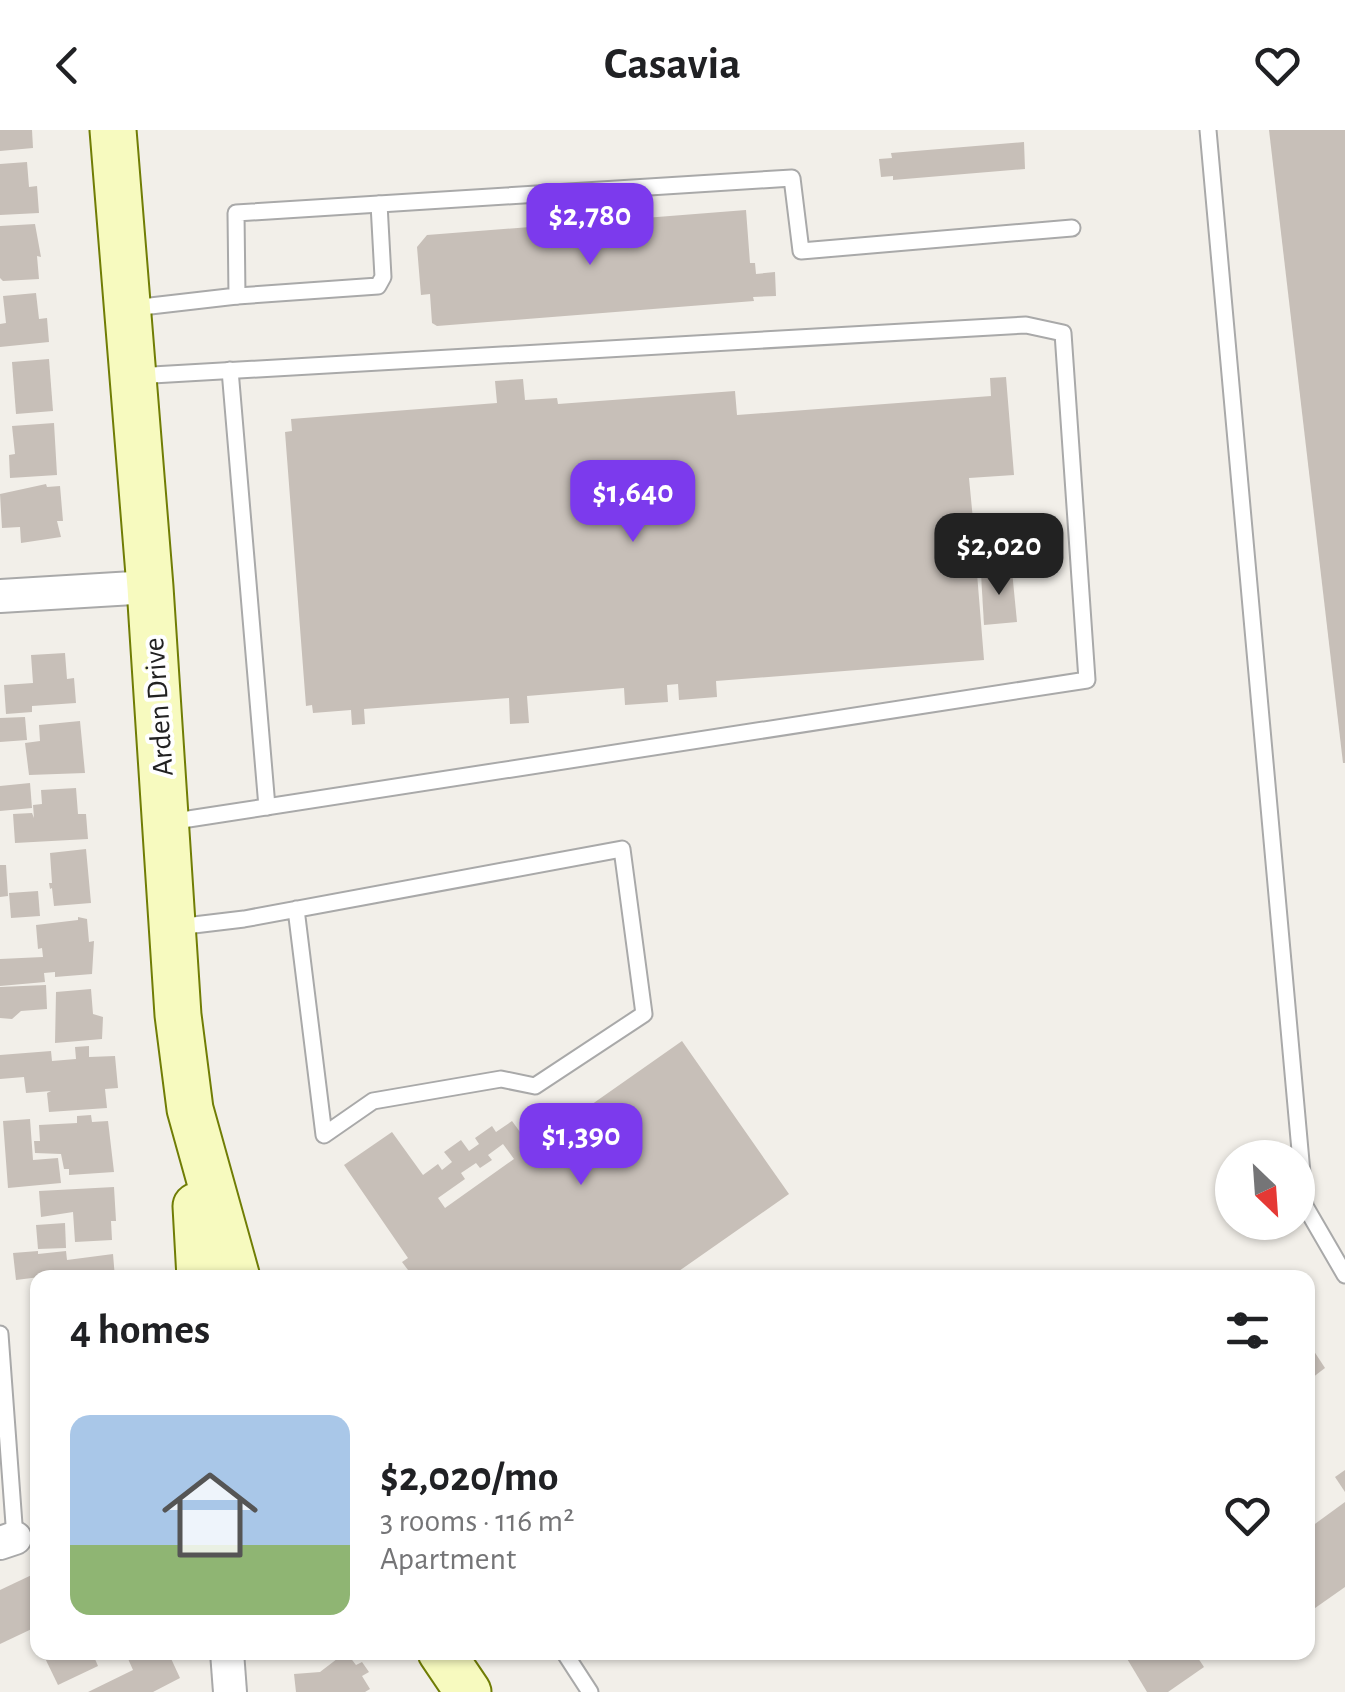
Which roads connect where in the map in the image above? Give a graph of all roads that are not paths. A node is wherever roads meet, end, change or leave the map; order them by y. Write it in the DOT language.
graph roads {
  1 [pos="113,130"];
  2 [pos="1208,130"];
  3 [pos="378,204"];
  4 [pos="1072,228"];
  5 [pos="237,296"];
  6 [pos="127,309"];
  7 [pos="230,370"];
  8 [pos="132,376"];
  9 [pos="150,587"];
  10 [pos="0,596"];
  11 [pos="267,807"];
  12 [pos="166,823"];
  13 [pos="296,909"];
  14 [pos="173,927"];
  15 [pos="190,1109"];
  16 [pos="200,1270"];
  17 [pos="236,1270"];
  18 [pos="1345,1275"];
  19 [pos="0,1334"];
  20 [pos="8,1541"];
  21 [pos="228,1660"];
  22 [pos="446,1660"];
  23 [pos="569,1660"];
  24 [pos="230,1692"];
  25 [pos="468,1692"];
  26 [pos="590,1692"];
  1 -- 6 [label="street, Arden Drive"];
  2 -- 18 [label="lane"];
  3 -- 4 [label="lane"];
  3 -- 5 [label="lane"];
  3 -- 5 [label="lane"];
  5 -- 6 [label="lane"];
  6 -- 8 [label="street, Arden Drive"];
  7 -- 8 [label="lane"];
  7 -- 11 [label="lane"];
  7 -- 11 [label="lane"];
  8 -- 9 [label="street, Arden Drive"];
  9 -- 10 [label="street"];
  9 -- 12 [label="street, Arden Drive"];
  11 -- 12 [label="lane"];
  12 -- 14 [label="street, Arden Drive"];
  13 -- 13 [label="lane"];
  13 -- 14 [label="lane"];
  14 -- 15 [label="street, Arden Drive"];
  15 -- 16 [label="street"];
  15 -- 17 [label="street, Arden Drive"];
  19 -- 20 [label="lane"];
  21 -- 24 [label="street"];
  22 -- 25 [label="street"];
  23 -- 26 [label="lane"];
}
